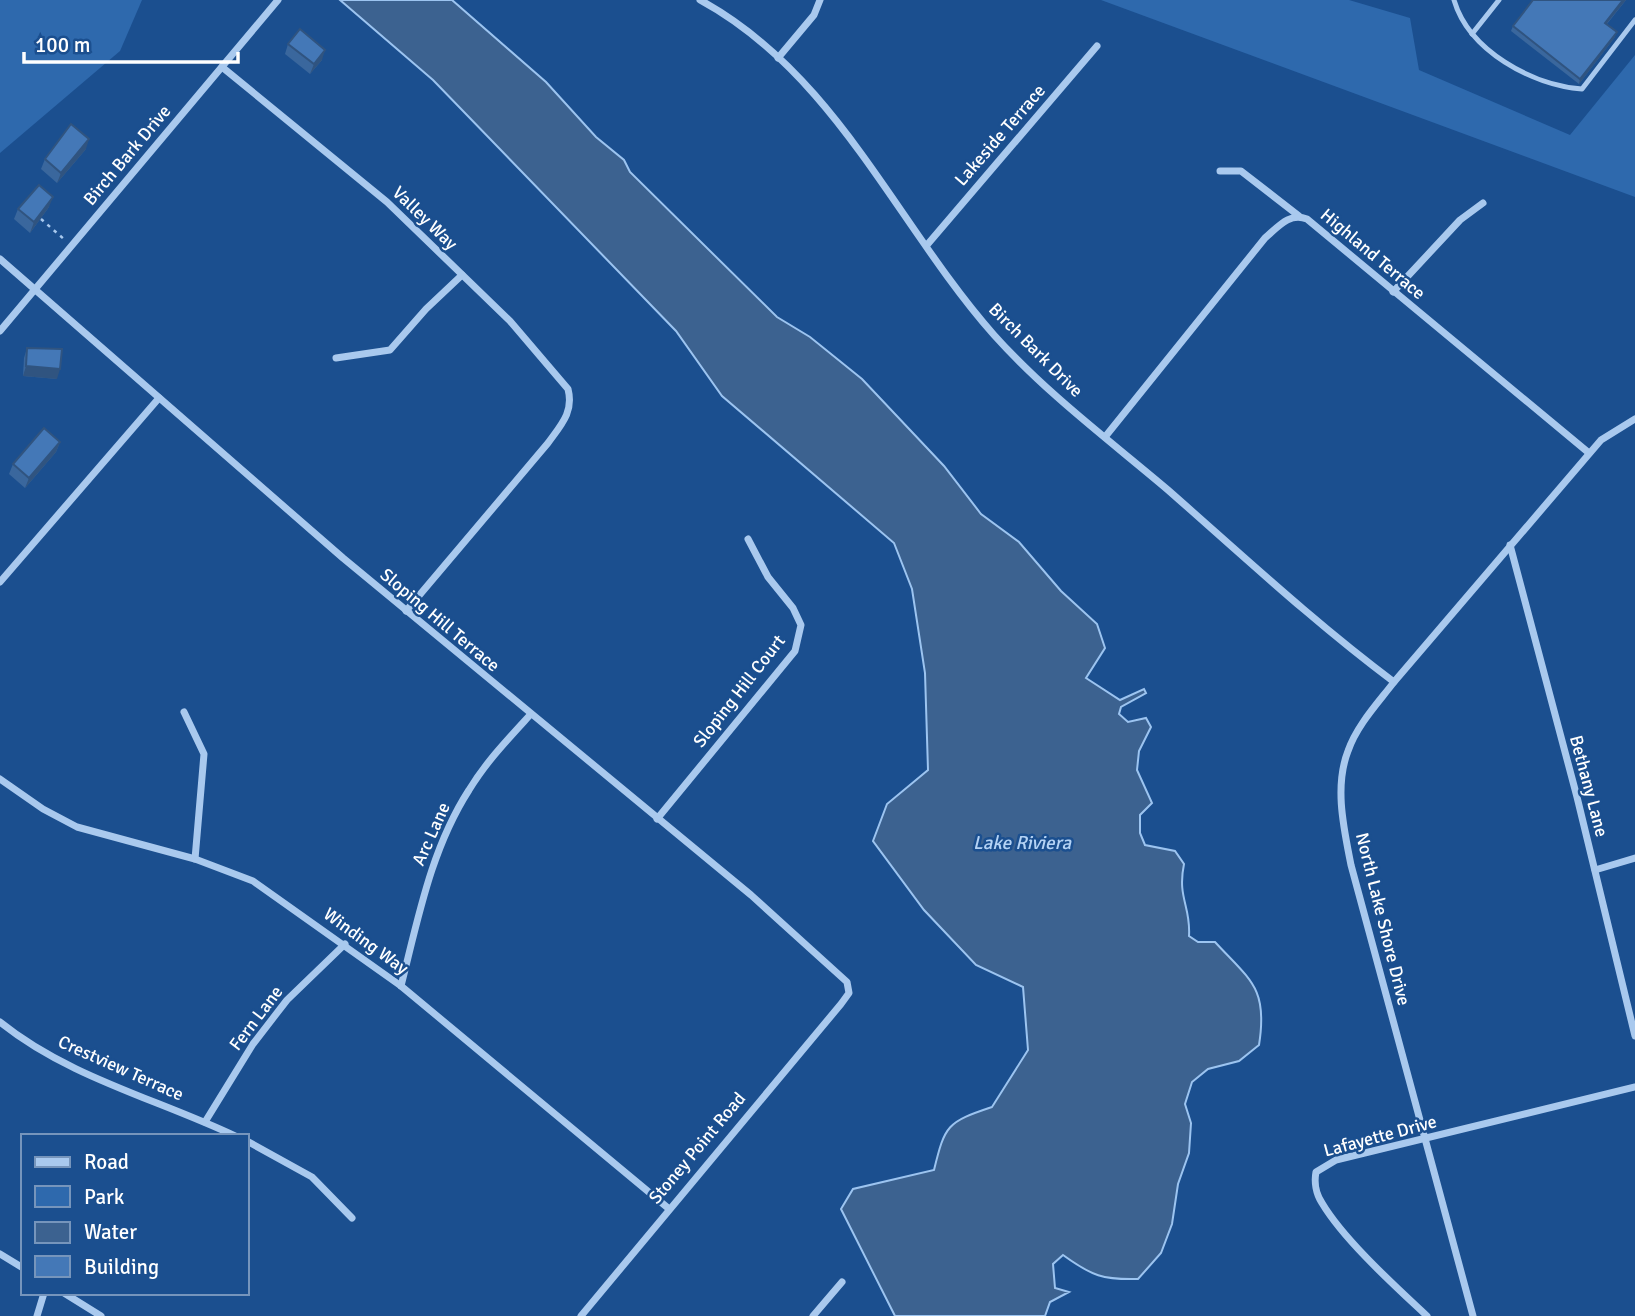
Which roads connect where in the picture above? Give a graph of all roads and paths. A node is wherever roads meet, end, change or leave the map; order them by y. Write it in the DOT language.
graph roads {
  1 [pos="278,0"];
  2 [pos="700,0"];
  3 [pos="820,0"];
  4 [pos="1454,0"];
  5 [pos="1499,0"];
  6 [pos="1635,20"];
  7 [pos="1472,34"];
  8 [pos="1097,46"];
  9 [pos="778,58"];
  10 [pos="222,67"];
  11 [pos="1220,171"];
  12 [pos="1483,203"];
  13 [pos="1298,216"];
  14 [pos="41,219"];
  15 [pos="61,237"];
  16 [pos="927,245"];
  17 [pos="0,259"];
  18 [pos="462,275"];
  19 [pos="35,289"];
  20 [pos="1393,292"];
  21 [pos="0,331"];
  22 [pos="336,358"];
  23 [pos="159,397"];
  24 [pos="1635,419"];
  25 [pos="1105,437"];
  26 [pos="1589,453"];
  27 [pos="748,539"];
  28 [pos="1510,545"];
  29 [pos="0,582"];
  30 [pos="406,611"];
  31 [pos="1394,682"];
  32 [pos="184,712"];
  33 [pos="530,715"];
  34 [pos="0,779"];
  35 [pos="657,819"];
  36 [pos="1635,858"];
  37 [pos="195,859"];
  38 [pos="1595,870"];
  39 [pos="345,944"];
  40 [pos="401,986"];
  41 [pos="842,1004"];
  42 [pos="0,1022"];
  43 [pos="1635,1036"];
  44 [pos="1635,1087"];
  45 [pos="205,1122"];
  46 [pos="231,1134"];
  47 [pos="1426,1140"];
  48 [pos="248,1143"];
  49 [pos="668,1208"];
  50 [pos="352,1218"];
  51 [pos="0,1254"];
  52 [pos="21,1267"];
  53 [pos="842,1282"];
  54 [pos="43,1295"];
  55 [pos="67,1295"];
  56 [pos="37,1316"];
  57 [pos="101,1316"];
  58 [pos="581,1316"];
  59 [pos="813,1316"];
  60 [pos="1427,1316"];
  61 [pos="1473,1316"];
  1 -- 10 [label="street, Birch Bark Drive"];
  2 -- 9 [label="street, Birch Bark Drive"];
  3 -- 9 [label="street"];
  4 -- 7 [label="lane"];
  5 -- 7 [label="lane"];
  6 -- 7 [label="lane"];
  8 -- 16 [label="street, Lakeside Terrace"];
  9 -- 16 [label="street, Birch Bark Drive"];
  10 -- 18 [label="street, Valley Way"];
  10 -- 19 [label="street, Birch Bark Drive"];
  11 -- 13 [label="street"];
  12 -- 20 [label="street"];
  13 -- 20 [label="street, Highland Terrace"];
  13 -- 25 [label="street, Highland Terrace"];
  14 -- 15 [label="path"];
  16 -- 25 [label="street, Birch Bark Drive"];
  17 -- 19 [label="street, Sloping Hill Terrace"];
  18 -- 22 [label="street"];
  18 -- 30 [label="street, Valley Way"];
  19 -- 21 [label="street, Birch Bark Drive"];
  19 -- 23 [label="street, Sloping Hill Terrace"];
  20 -- 26 [label="street, Highland Terrace"];
  23 -- 29 [label="street"];
  23 -- 30 [label="street, Sloping Hill Terrace"];
  24 -- 26 [label="street, North Lake Shore Drive"];
  25 -- 31 [label="street, Birch Bark Drive"];
  26 -- 28 [label="street, North Lake Shore Drive"];
  27 -- 35 [label="street, Sloping Hill Court"];
  28 -- 31 [label="street, North Lake Shore Drive"];
  28 -- 38 [label="street, Bethany Lane"];
  30 -- 33 [label="street, Sloping Hill Terrace"];
  31 -- 47 [label="street, North Lake Shore Drive"];
  32 -- 37 [label="street"];
  33 -- 35 [label="street, Sloping Hill Terrace"];
  33 -- 40 [label="street, Arc Lane"];
  34 -- 37 [label="street, Winding Way"];
  35 -- 41 [label="street, Sloping Hill Terrace"];
  36 -- 38 [label="street"];
  37 -- 39 [label="street, Winding Way"];
  38 -- 43 [label="street, Bethany Lane"];
  39 -- 40 [label="street, Winding Way"];
  39 -- 45 [label="street, Fern Lane"];
  40 -- 49 [label="street, Winding Way"];
  41 -- 49 [label="street, Stoney Point Road"];
  42 -- 45 [label="street, Crestview Terrace"];
  44 -- 47 [label="street, Lafayette Drive"];
  45 -- 46 [label="street, Crestview Terrace"];
  47 -- 60 [label="street, Lafayette Drive"];
  47 -- 61 [label="street, North Lake Shore Drive"];
  48 -- 50 [label="street"];
  49 -- 58 [label="street, Stoney Point Road"];
  51 -- 52 [label="street"];
  53 -- 59 [label="street"];
  54 -- 56 [label="street"];
  55 -- 57 [label="street"];
}
